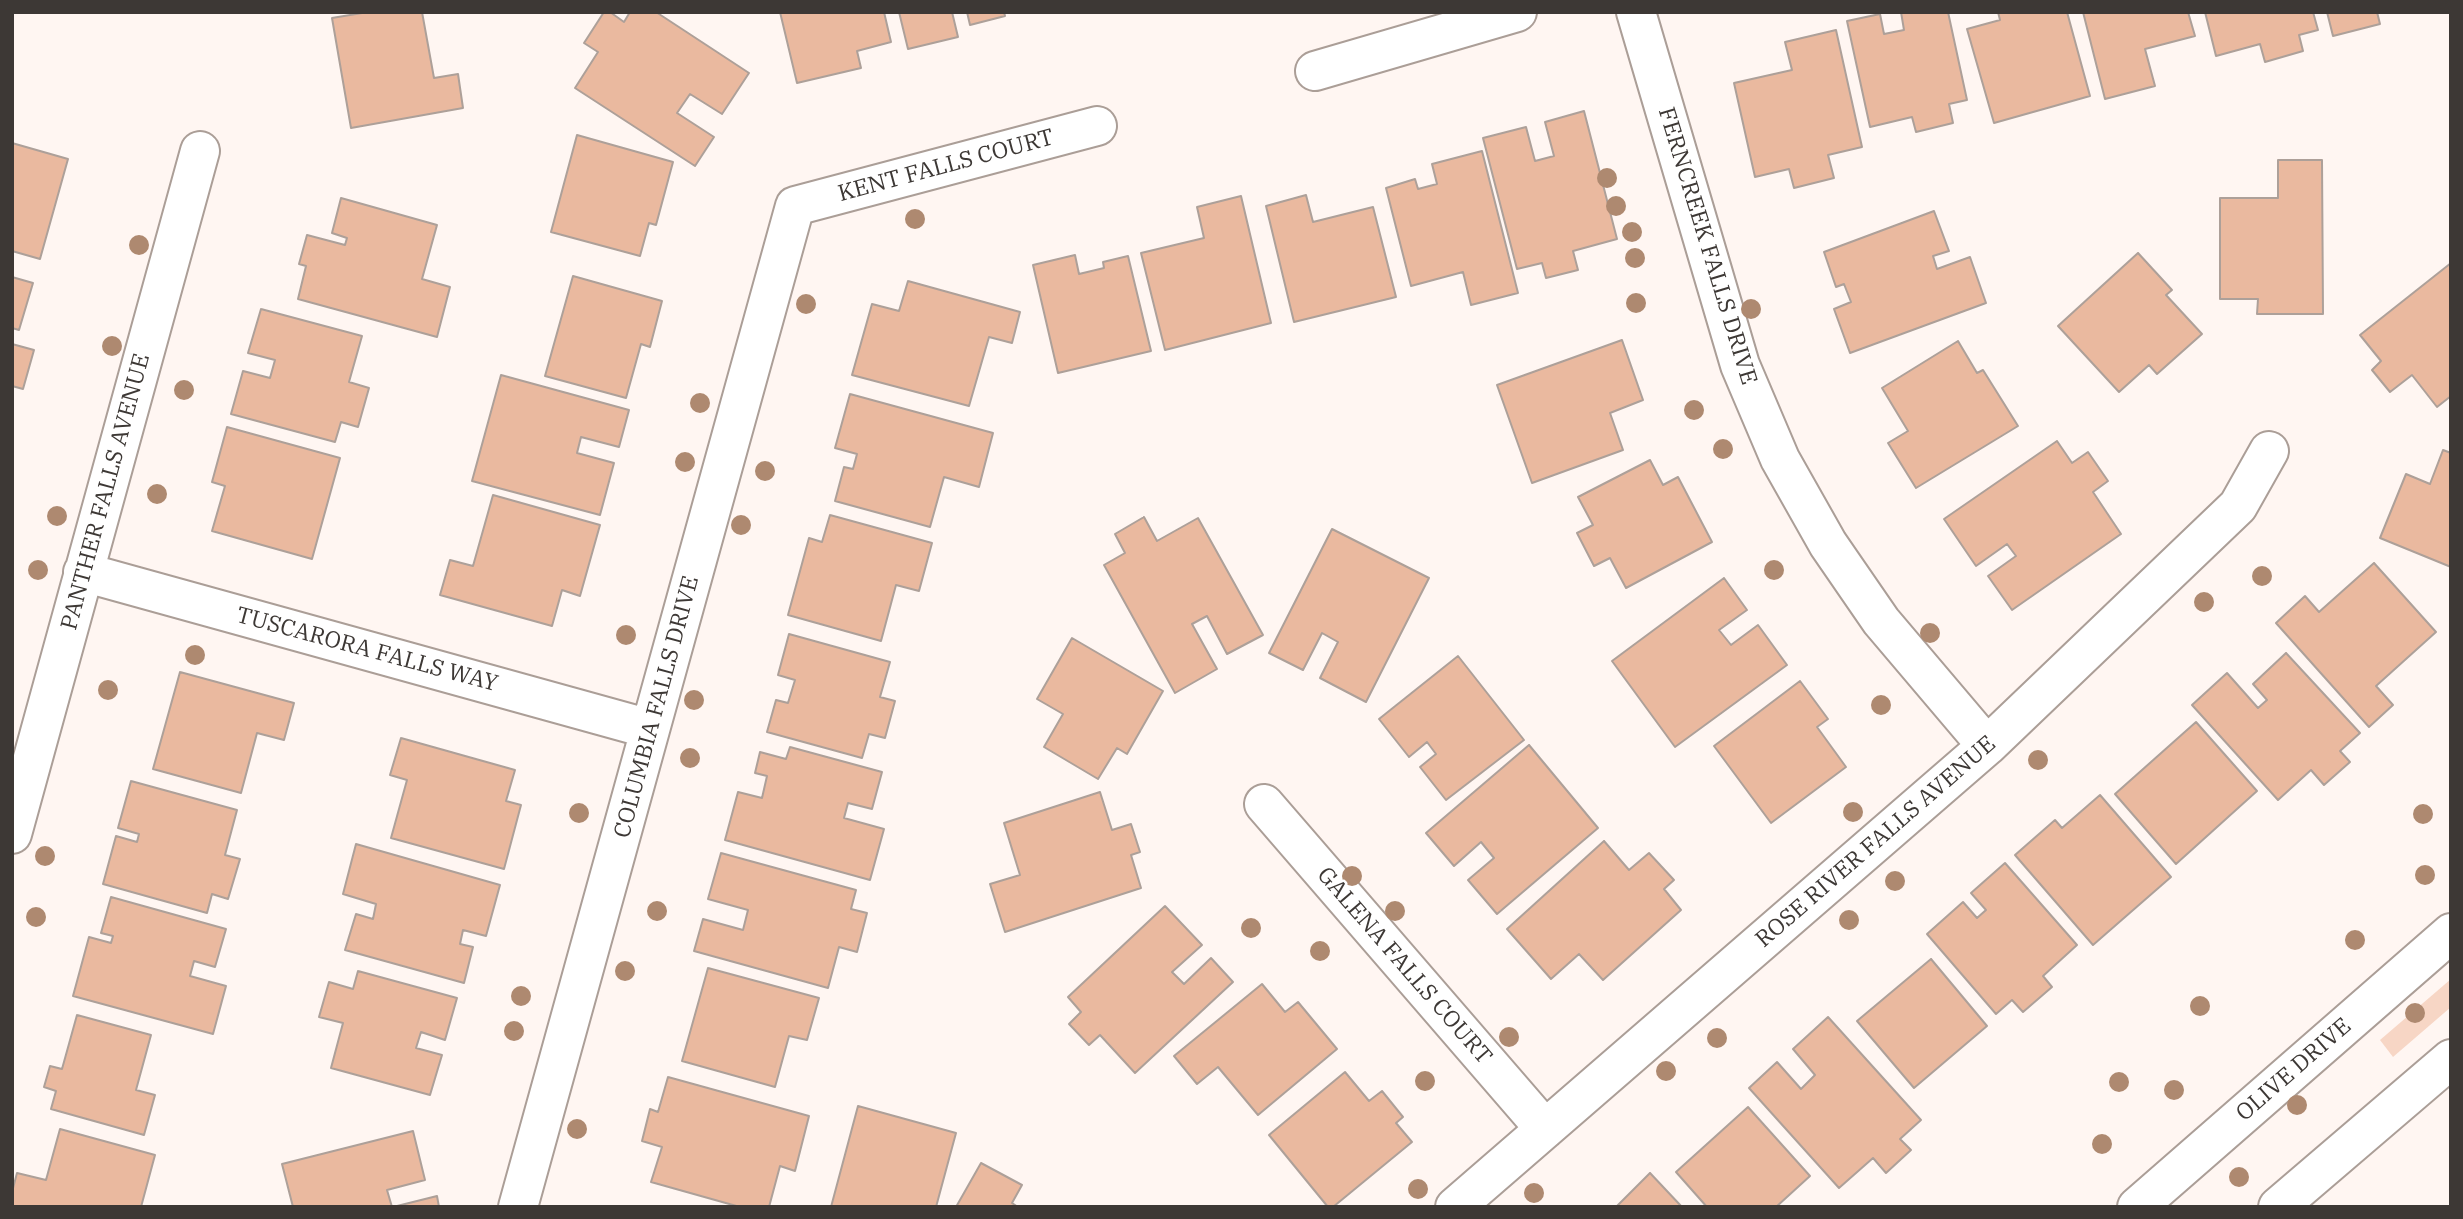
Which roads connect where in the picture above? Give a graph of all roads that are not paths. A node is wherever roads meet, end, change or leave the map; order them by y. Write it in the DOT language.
graph roads {
  1 [pos="1517,12"];
  2 [pos="1636,12"];
  3 [pos="1315,71"];
  4 [pos="1097,126"];
  5 [pos="200,151"];
  6 [pos="795,206"];
  7 [pos="2269,451"];
  8 [pos="83,572"];
  9 [pos="650,729"];
  10 [pos="1987,746"];
  11 [pos="1264,804"];
  12 [pos="12,834"];
  13 [pos="2451,933"];
  14 [pos="2451,1059"];
  15 [pos="1545,1129"];
  16 [pos="518,1207"];
  17 [pos="1455,1207"];
  18 [pos="2137,1207"];
  19 [pos="2278,1207"];
  1 -- 3 [label="street"];
  2 -- 10 [label="street, FERNCREEK FALLS DRIVE"];
  4 -- 6 [label="street, KENT FALLS COURT"];
  5 -- 8 [label="street, PANTHER FALLS AVENUE"];
  6 -- 9 [label="street, COLUMBIA FALLS DRIVE"];
  7 -- 10 [label="street, ROSE RIVER FALLS AVENUE"];
  8 -- 9 [label="street, TUSCARORA FALLS WAY"];
  8 -- 12 [label="street, PANTHER FALLS AVENUE"];
  9 -- 16 [label="street, COLUMBIA FALLS DRIVE"];
  10 -- 15 [label="street, ROSE RIVER FALLS AVENUE"];
  11 -- 15 [label="street, GALENA FALLS COURT"];
  13 -- 18 [label="street, OLIVE DRIVE"];
  14 -- 19 [label="street"];
  15 -- 17 [label="street, ROSE RIVER FALLS AVENUE"];
}
